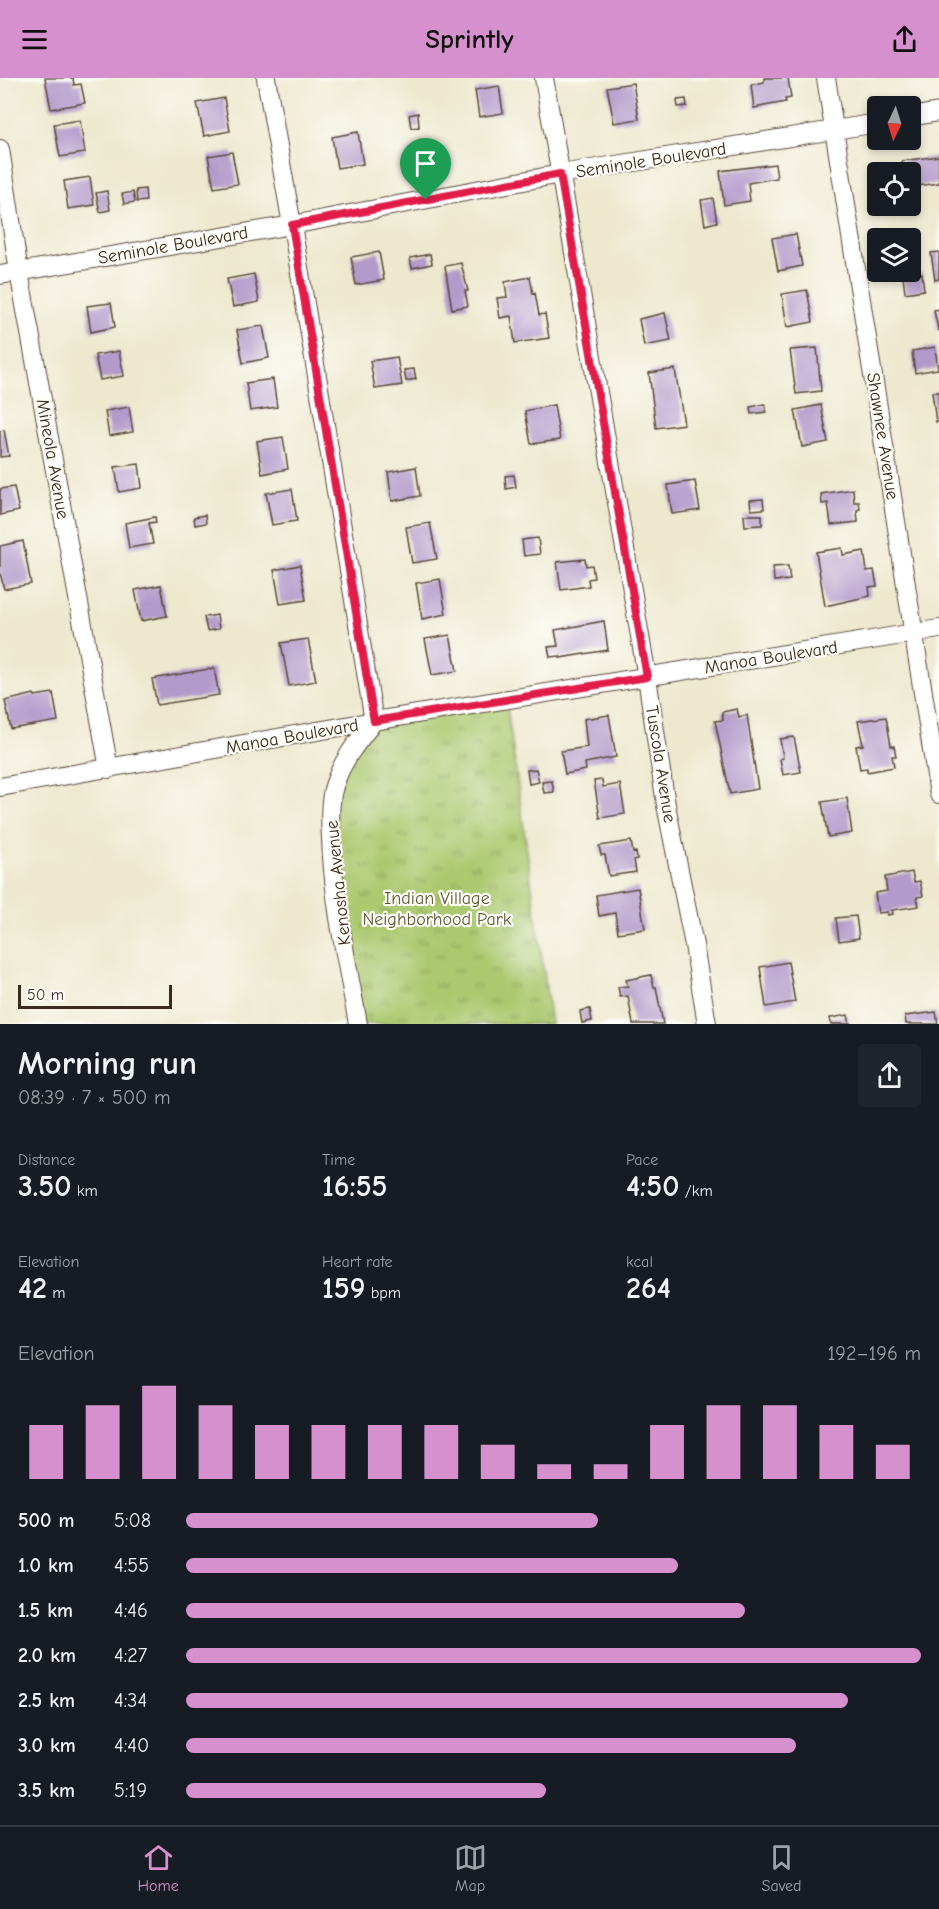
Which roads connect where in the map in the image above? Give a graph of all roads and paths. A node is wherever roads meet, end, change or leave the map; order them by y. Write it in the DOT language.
graph roads {
  1 [pos="266,78"];
  2 [pos="544,78"];
  3 [pos="826,78"];
  4 [pos="939,112"];
  5 [pos="921,115"];
  6 [pos="867,125"];
  7 [pos="836,131"];
  8 [pos="0,149"];
  9 [pos="560,174"];
  10 [pos="292,225"];
  11 [pos="20,272"];
  12 [pos="0,275"];
  13 [pos="939,629"];
  14 [pos="914,633"];
  15 [pos="647,677"];
  16 [pos="374,721"];
  17 [pos="109,769"];
  18 [pos="0,787"];
  19 [pos="939,794"];
  20 [pos="358,1024"];
  21 [pos="707,1024"];
  1 -- 10 [label="street"];
  2 -- 9 [label="street, Tuscola Avenue"];
  3 -- 7 [label="street, Shawnee Avenue"];
  4 -- 5 [label="street"];
  6 -- 7 [label="street, Seminole Boulevard"];
  7 -- 9 [label="street, Seminole Boulevard"];
  7 -- 14 [label="street, Shawnee Avenue"];
  8 -- 11 [label="street, Mineola Avenue"];
  9 -- 10 [label="street, Seminole Boulevard"];
  9 -- 15 [label="street, Tuscola Avenue"];
  10 -- 11 [label="street, Seminole Boulevard"];
  10 -- 16 [label="street"];
  11 -- 12 [label="street, Seminole Boulevard"];
  11 -- 17 [label="street, Mineola Avenue"];
  13 -- 14 [label="street, Manoa Boulevard"];
  14 -- 15 [label="street, Manoa Boulevard"];
  14 -- 19 [label="street, Shawnee Avenue"];
  15 -- 16 [label="street, Manoa Boulevard"];
  15 -- 21 [label="street, Tuscola Avenue"];
  16 -- 17 [label="street, Manoa Boulevard"];
  16 -- 20 [label="street, Kenosha Avenue"];
  17 -- 18 [label="street, Manoa Boulevard"];
}
